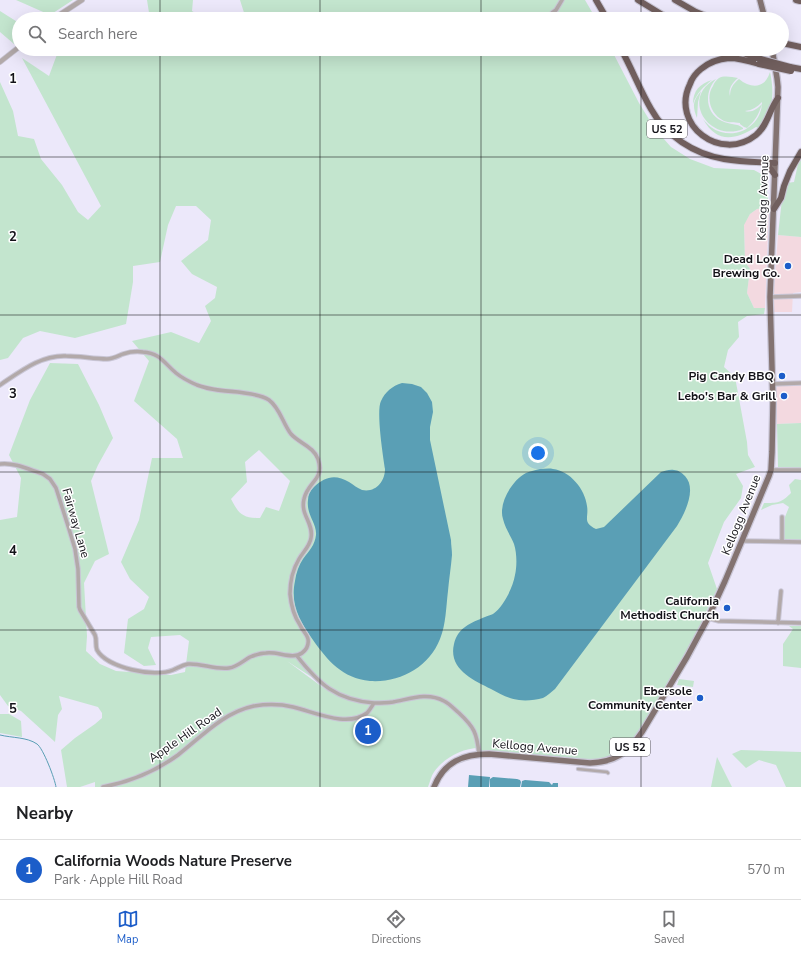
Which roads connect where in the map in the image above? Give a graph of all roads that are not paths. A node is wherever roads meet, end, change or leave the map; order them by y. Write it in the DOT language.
graph roads {
  1 [pos="82,0"];
  2 [pos="562,0"];
  3 [pos="596,0"];
  4 [pos="638,0"];
  5 [pos="675,0"];
  6 [pos="760,0"];
  7 [pos="63,12"];
  8 [pos="553,12"];
  9 [pos="603,12"];
  10 [pos="658,12"];
  11 [pos="696,12"];
  12 [pos="763,12"];
  13 [pos="789,45"];
  14 [pos="801,47"];
  15 [pos="12,53"];
  16 [pos="625,56"];
  17 [pos="747,56"];
  18 [pos="773,56"];
  19 [pos="758,61"];
  20 [pos="0,62"];
  21 [pos="801,70"];
  22 [pos="778,98"];
  23 [pos="801,152"];
  24 [pos="764,163"];
  25 [pos="776,163"];
  26 [pos="775,174"];
  27 [pos="774,209"];
  28 [pos="801,296"];
  29 [pos="770,297"];
  30 [pos="801,383"];
  31 [pos="772,384"];
  32 [pos="0,385"];
  33 [pos="0,464"];
  34 [pos="771,470"];
  35 [pos="801,470"];
  36 [pos="782,517"];
  37 [pos="742,541"];
  38 [pos="782,541"];
  39 [pos="801,542"];
  40 [pos="781,591"];
  41 [pos="708,618"];
  42 [pos="778,623"];
  43 [pos="801,623"];
  44 [pos="297,656"];
  45 [pos="374,703"];
  46 [pos="479,754"];
  47 [pos="578,770"];
  48 [pos="608,773"];
  49 [pos="103,787"];
  50 [pos="434,787"];
  1 -- 7 [label="street"];
  2 -- 8 [label="street"];
  3 -- 9 [label="highway"];
  4 -- 10 [label="highway"];
  5 -- 11 [label="highway"];
  6 -- 12 [label="main road"];
  13 -- 14 [label="highway"];
  15 -- 20 [label="street"];
  16 -- 24 [label="highway, US 52"];
  17 -- 19 [label="highway"];
  18 -- 22 [label="main road, Kellogg Avenue / US 52"];
  19 -- 21 [label="highway, bridge"];
  19 -- 22 [label="highway"];
  22 -- 25 [label="main road, Kellogg Avenue / US 52"];
  23 -- 27 [label="highway"];
  24 -- 25 [label="highway, US 52"];
  24 -- 26 [label="highway"];
  25 -- 26 [label="main road, Kellogg Avenue / US 52"];
  26 -- 27 [label="main road, Kellogg Avenue / US 52"];
  27 -- 29 [label="main road, Kellogg Avenue / US 52"];
  28 -- 29 [label="street"];
  29 -- 31 [label="main road, Kellogg Avenue / US 52"];
  30 -- 31 [label="street"];
  31 -- 34 [label="main road, Kellogg Avenue / US 52"];
  32 -- 44 [label="street"];
  33 -- 44 [label="street, Fairway Lane"];
  34 -- 35 [label="street"];
  34 -- 37 [label="main road, Kellogg Avenue / US 52"];
  36 -- 38 [label="street"];
  37 -- 38 [label="street"];
  37 -- 41 [label="main road, Kellogg Avenue / US 52"];
  38 -- 39 [label="street"];
  40 -- 42 [label="street"];
  41 -- 42 [label="street"];
  41 -- 46 [label="main road, Kellogg Avenue / US 52"];
  42 -- 43 [label="street"];
  44 -- 45 [label="street"];
  45 -- 46 [label="street"];
  45 -- 49 [label="street, Apple Hill Road"];
  46 -- 50 [label="main road, Kellogg Avenue / US 52"];
  47 -- 48 [label="street"];
}
